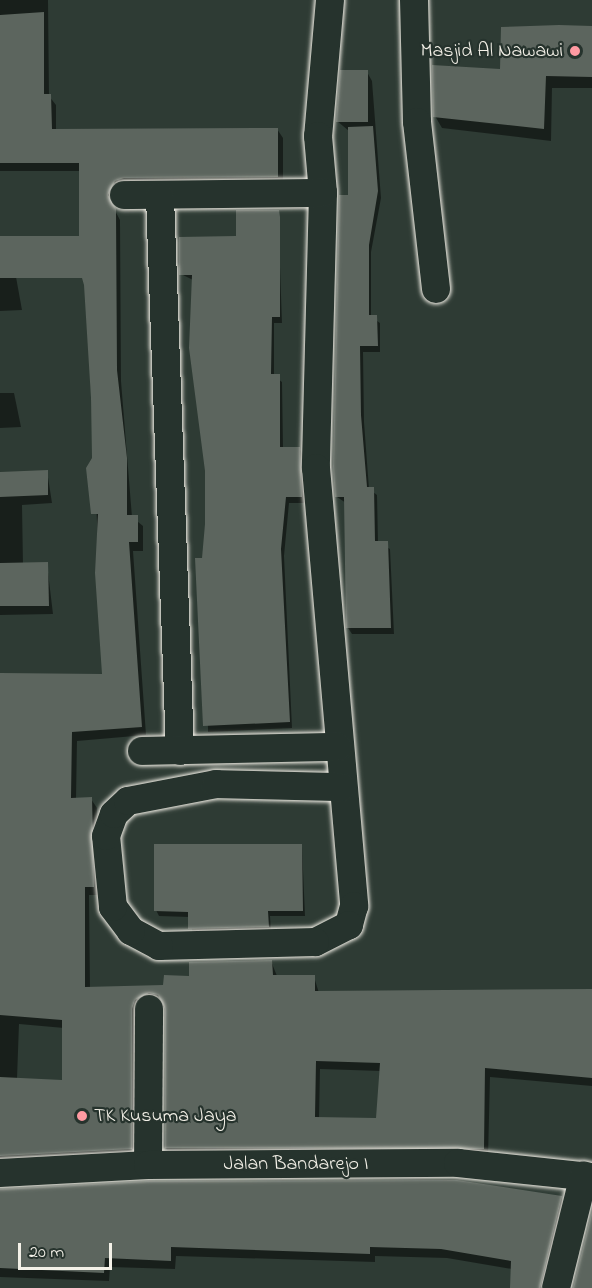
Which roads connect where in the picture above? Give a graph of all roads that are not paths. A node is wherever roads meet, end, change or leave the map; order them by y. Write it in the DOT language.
graph roads {
  1 [pos="330,0"];
  2 [pos="414,0"];
  3 [pos="323,193"];
  4 [pos="124,195"];
  5 [pos="160,197"];
  6 [pos="436,289"];
  7 [pos="339,747"];
  8 [pos="142,751"];
  9 [pos="180,751"];
  10 [pos="342,787"];
  11 [pos="150,1009"];
  12 [pos="148,1165"];
  13 [pos="0,1173"];
  14 [pos="588,1176"];
  15 [pos="556,1288"];
  1 -- 3 [label="street"];
  2 -- 6 [label="street"];
  3 -- 5 [label="street"];
  3 -- 7 [label="street"];
  4 -- 5 [label="street"];
  5 -- 9 [label="street"];
  7 -- 9 [label="street"];
  7 -- 10 [label="street"];
  8 -- 9 [label="street"];
  10 -- 10 [label="street"];
  11 -- 12 [label="street"];
  12 -- 13 [label="street, Jalan Bandarejo I"];
  12 -- 14 [label="street, Jalan Bandarejo I"];
  14 -- 15 [label="street"];
}
